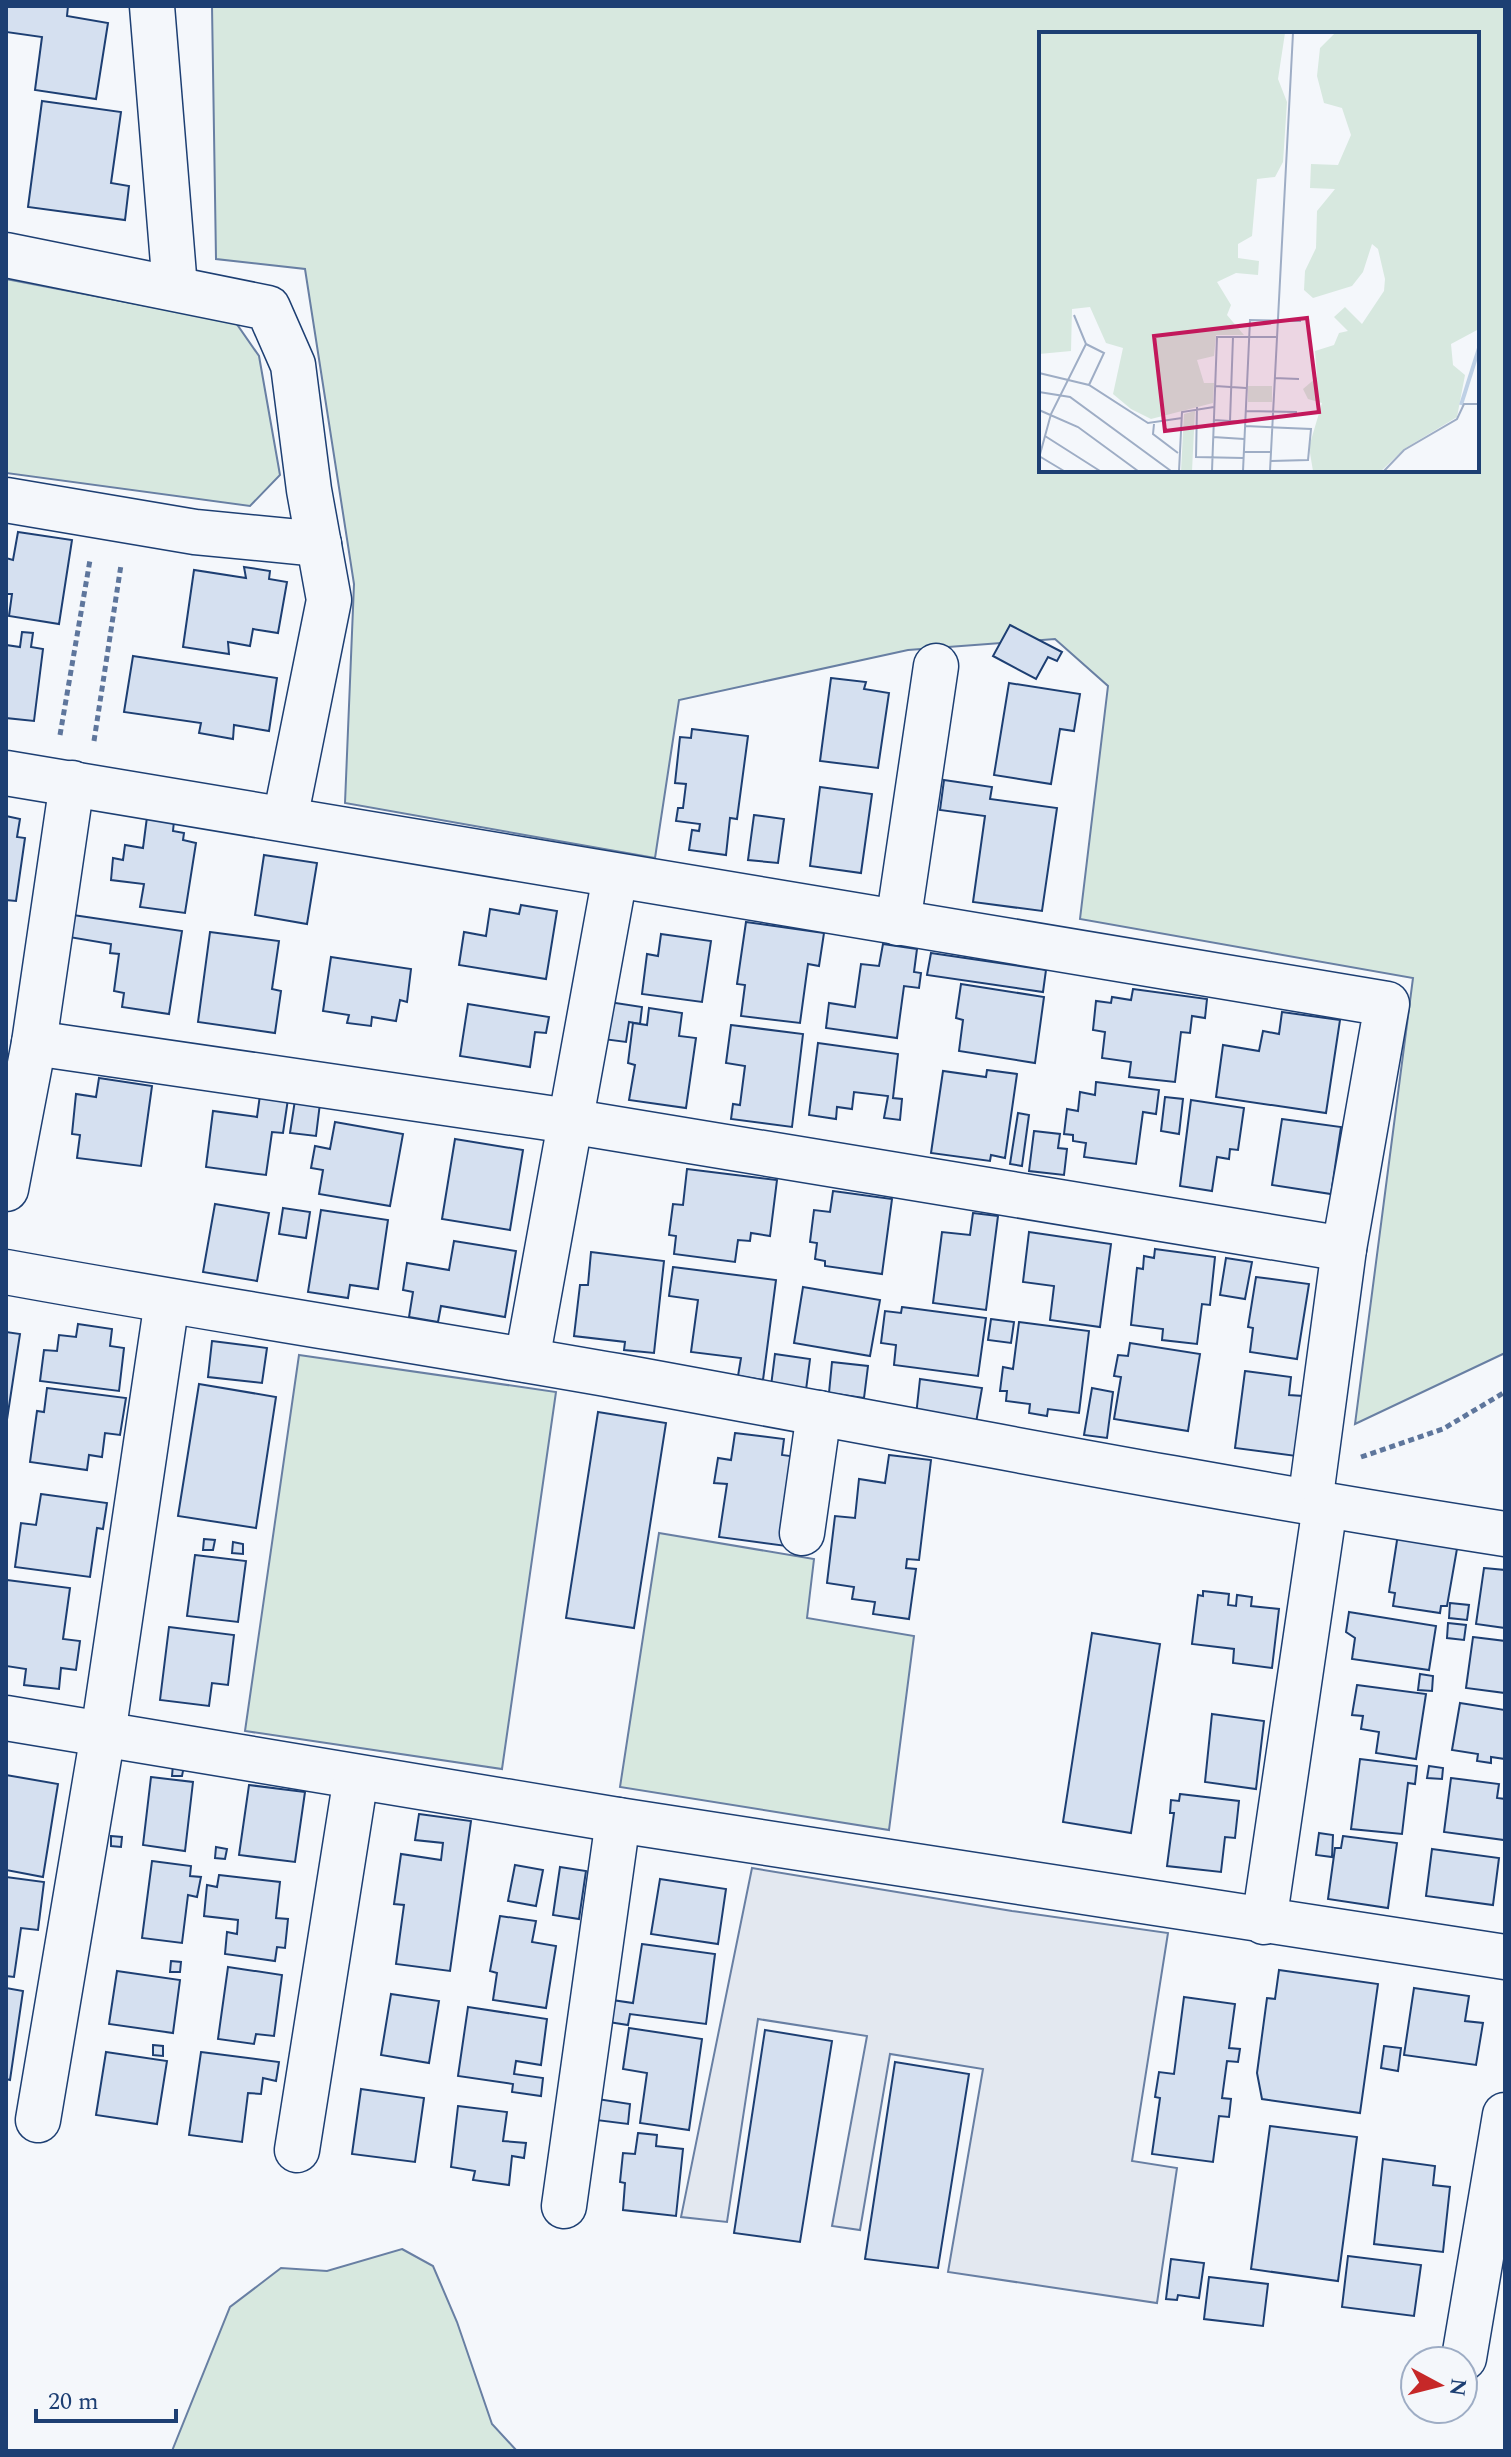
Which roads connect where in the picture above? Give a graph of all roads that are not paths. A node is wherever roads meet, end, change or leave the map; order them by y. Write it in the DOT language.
graph roads {
  1 [pos="152,6"];
  2 [pos="6,255"];
  3 [pos="175,288"];
  4 [pos="6,500"];
  5 [pos="319,544"];
  6 [pos="936,666"];
  7 [pos="6,773"];
  8 [pos="70,783"];
  9 [pos="285,819"];
  10 [pos="615,876"];
  11 [pos="898,923"];
  12 [pos="34,1043"];
  13 [pos="569,1121"];
  14 [pos="6,1189"];
  15 [pos="1344,1249"];
  16 [pos="6,1272"];
  17 [pos="167,1301"];
  18 [pos="527,1360"];
  19 [pos="819,1413"];
  20 [pos="1317,1494"];
  21 [pos="802,1533"];
  22 [pos="1505,1534"];
  23 [pos="6,1718"];
  24 [pos="103,1734"];
  25 [pos="356,1777"];
  26 [pos="618,1820"];
  27 [pos="1264,1922"];
  28 [pos="1505,1957"];
  29 [pos="1505,2115"];
  30 [pos="38,2120"];
  31 [pos="297,2150"];
  32 [pos="564,2206"];
  33 [pos="1466,2345"];
  1 -- 3 [label="street"];
  2 -- 3 [label="street"];
  3 -- 5 [label="street"];
  4 -- 5 [label="street"];
  5 -- 9 [label="street"];
  6 -- 11 [label="street"];
  7 -- 8 [label="street"];
  8 -- 9 [label="street"];
  8 -- 12 [label="street"];
  9 -- 10 [label="street"];
  10 -- 11 [label="street"];
  10 -- 13 [label="street"];
  11 -- 15 [label="street"];
  12 -- 13 [label="street"];
  12 -- 14 [label="street"];
  13 -- 15 [label="street"];
  13 -- 18 [label="street"];
  15 -- 20 [label="street"];
  16 -- 17 [label="street"];
  17 -- 18 [label="street"];
  17 -- 24 [label="street"];
  18 -- 19 [label="street"];
  19 -- 20 [label="street"];
  19 -- 21 [label="street"];
  20 -- 22 [label="street"];
  20 -- 27 [label="street"];
  23 -- 24 [label="street"];
  24 -- 25 [label="street"];
  24 -- 30 [label="street"];
  25 -- 26 [label="street"];
  25 -- 31 [label="street"];
  26 -- 27 [label="street"];
  26 -- 32 [label="street"];
  27 -- 28 [label="street"];
  29 -- 33 [label="street"];
}
